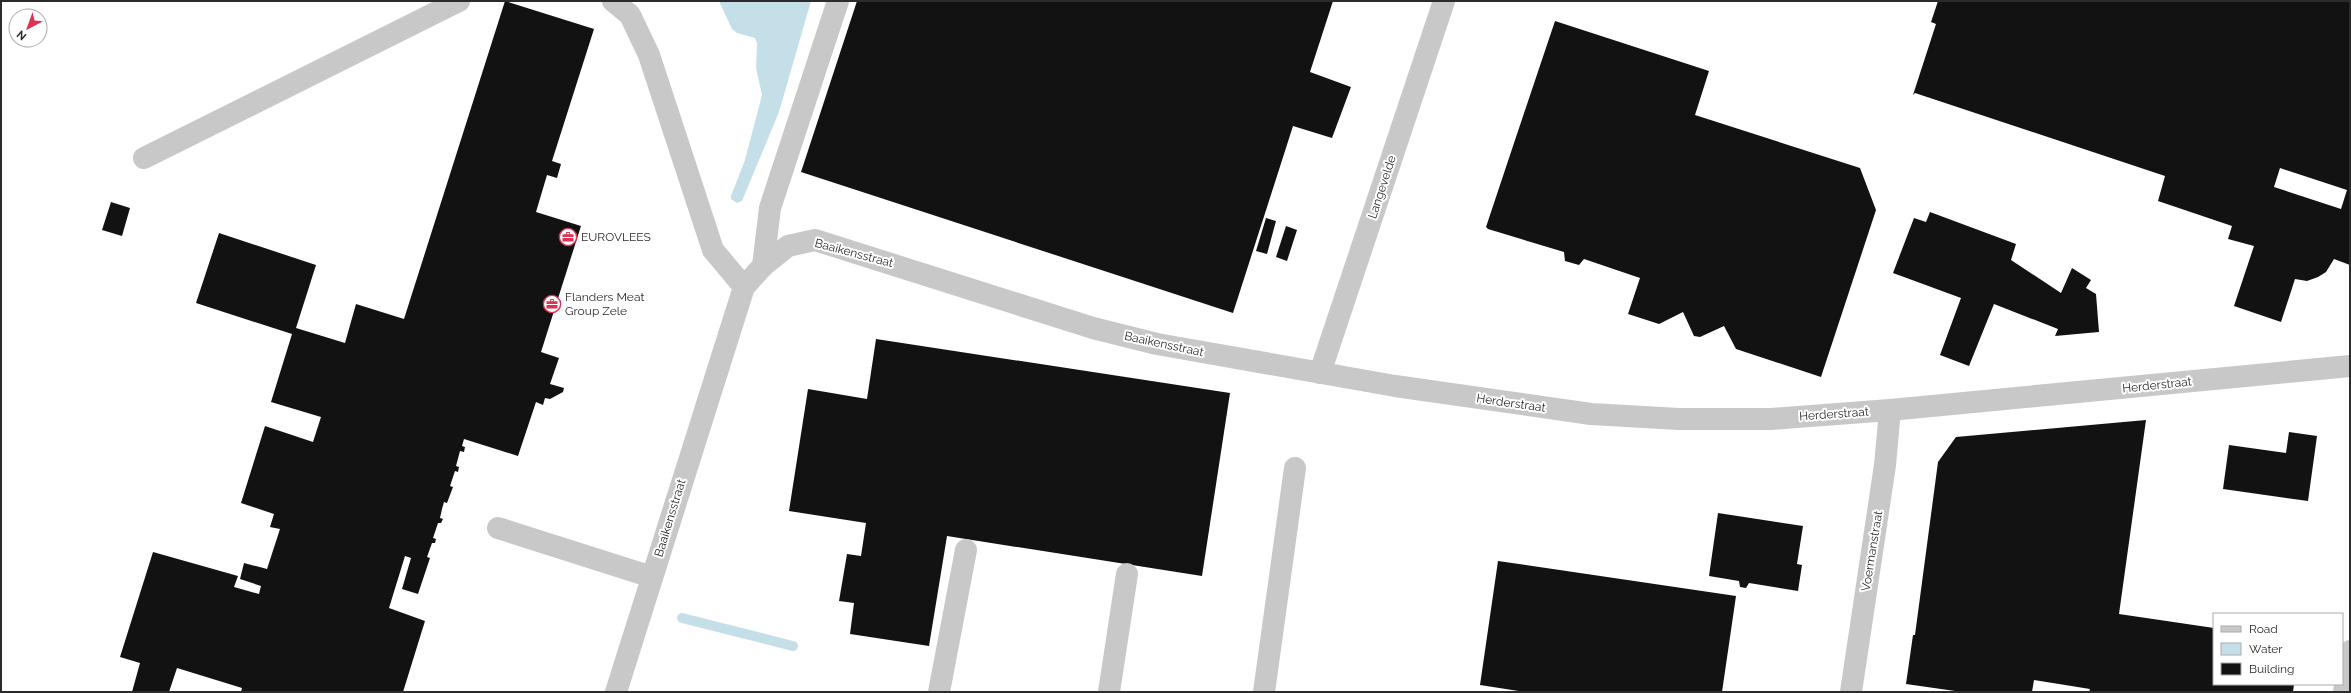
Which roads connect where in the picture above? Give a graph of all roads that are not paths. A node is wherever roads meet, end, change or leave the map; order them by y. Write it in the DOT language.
graph roads {
  1 [pos="460,1"];
  2 [pos="613,1"];
  3 [pos="838,1"];
  4 [pos="1444,1"];
  5 [pos="144,158"];
  6 [pos="763,266"];
  7 [pos="744,287"];
  8 [pos="2350,366"];
  9 [pos="1320,373"];
  10 [pos="1890,410"];
  11 [pos="1295,468"];
  12 [pos="498,528"];
  13 [pos="966,550"];
  14 [pos="1128,574"];
  15 [pos="652,577"];
  16 [pos="2350,651"];
  17 [pos="616,692"];
  18 [pos="939,692"];
  19 [pos="1109,692"];
  20 [pos="1264,692"];
  21 [pos="1851,692"];
  22 [pos="2344,692"];
  1 -- 5 [label="street"];
  2 -- 7 [label="street"];
  3 -- 6 [label="street"];
  4 -- 9 [label="street, Langevelde"];
  6 -- 7 [label="street, Baaikensstraat"];
  6 -- 9 [label="street, Baaikensstraat"];
  7 -- 15 [label="street, Baaikensstraat"];
  8 -- 10 [label="street, Herderstraat"];
  9 -- 10 [label="street, Herderstraat"];
  10 -- 21 [label="street, Voermanstraat"];
  11 -- 20 [label="street"];
  12 -- 15 [label="street"];
  13 -- 18 [label="street"];
  14 -- 19 [label="street"];
  15 -- 17 [label="street, Baaikensstraat"];
  16 -- 22 [label="street"];
}
